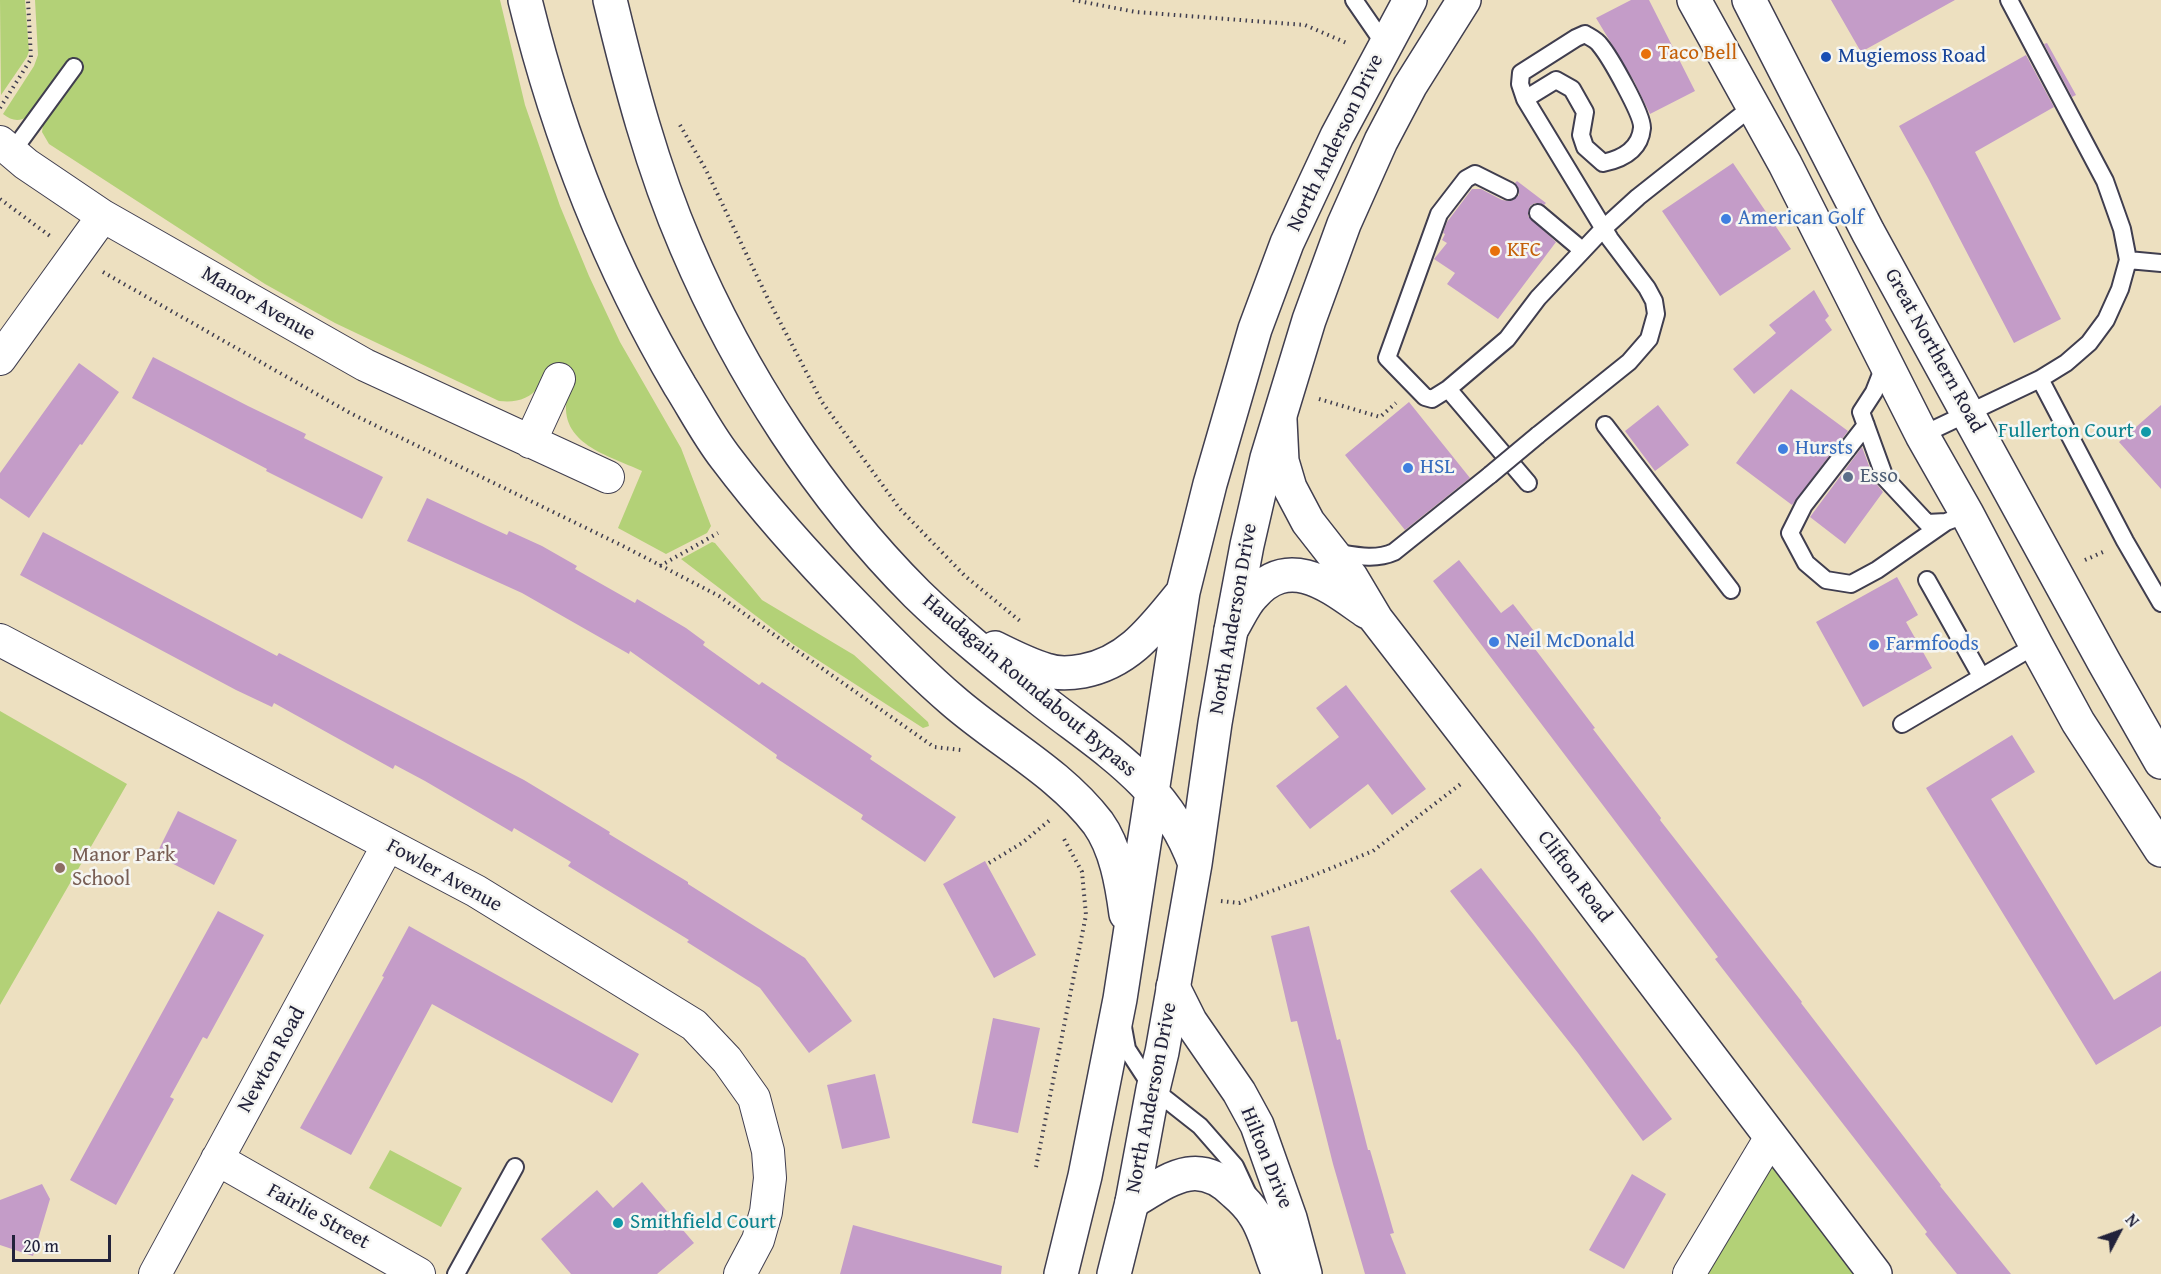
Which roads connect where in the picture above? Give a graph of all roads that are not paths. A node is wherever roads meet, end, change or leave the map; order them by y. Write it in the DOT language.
graph roads {
  1 [pos="525,0"];
  2 [pos="610,0"];
  3 [pos="1354,0"];
  4 [pos="1410,0"];
  5 [pos="1464,0"];
  6 [pos="1749,0"];
  7 [pos="2009,0"];
  8 [pos="1697,5"];
  9 [pos="1385,45"];
  10 [pos="74,67"];
  11 [pos="1525,99"];
  12 [pos="1753,106"];
  13 [pos="6,147"];
  14 [pos="1509,191"];
  15 [pos="1538,213"];
  16 [pos="103,216"];
  17 [pos="1604,228"];
  18 [pos="1582,250"];
  19 [pos="2128,260"];
  20 [pos="2161,263"];
  21 [pos="0,359"];
  22 [pos="1885,364"];
  23 [pos="559,379"];
  24 [pos="2040,379"];
  25 [pos="1448,389"];
  26 [pos="1969,414"];
  27 [pos="1280,415"];
  28 [pos="1605,425"];
  29 [pos="1866,425"];
  30 [pos="1922,435"];
  31 [pos="530,442"];
  32 [pos="608,477"];
  33 [pos="1528,483"];
  34 [pos="1957,518"];
  35 [pos="1331,552"];
  36 [pos="1927,580"];
  37 [pos="1731,591"];
  38 [pos="1183,592"];
  39 [pos="2161,603"];
  40 [pos="1376,619"];
  41 [pos="1231,630"];
  42 [pos="960,633"];
  43 [pos="0,640"];
  44 [pos="2036,645"];
  45 [pos="1981,676"];
  46 [pos="1902,724"];
  47 [pos="2161,762"];
  48 [pos="1153,792"];
  49 [pos="388,845"];
  50 [pos="2161,850"];
  51 [pos="1195,864"];
  52 [pos="1130,939"];
  53 [pos="1173,987"];
  54 [pos="1120,999"];
  55 [pos="1153,1089"];
  56 [pos="1771,1137"];
  57 [pos="217,1159"];
  58 [pos="515,1167"];
  59 [pos="1132,1202"];
  60 [pos="1255,1215"];
  61 [pos="155,1274"];
  62 [pos="419,1274"];
  63 [pos="456,1274"];
  64 [pos="741,1274"];
  65 [pos="1061,1274"];
  66 [pos="1114,1274"];
  67 [pos="1279,1274"];
  68 [pos="1305,1274"];
  69 [pos="1689,1274"];
  70 [pos="1875,1274"];
  1 -- 52 [label="main road"];
  2 -- 42 [label="main road, Haudagain Roundabout Bypass"];
  3 -- 9 [label="lane"];
  4 -- 9 [label="main road, North Anderson Drive"];
  5 -- 27 [label="main road, North Anderson Drive"];
  6 -- 26 [label="main road, Great Northern Road"];
  7 -- 19 [label="lane"];
  8 -- 12 [label="main road"];
  9 -- 38 [label="main road, North Anderson Drive"];
  10 -- 13 [label="lane"];
  11 -- 11 [label="lane"];
  11 -- 17 [label="lane"];
  12 -- 17 [label="lane"];
  12 -- 22 [label="main road"];
  13 -- 16 [label="street, Manor Avenue"];
  14 -- 25 [label="lane"];
  15 -- 18 [label="lane"];
  16 -- 21 [label="street"];
  16 -- 31 [label="street, Manor Avenue"];
  17 -- 18 [label="lane"];
  17 -- 35 [label="lane, bridge"];
  18 -- 25 [label="lane"];
  19 -- 20 [label="lane"];
  19 -- 24 [label="lane"];
  22 -- 29 [label="lane"];
  22 -- 30 [label="main road"];
  23 -- 31 [label="street"];
  24 -- 26 [label="lane"];
  24 -- 39 [label="lane"];
  25 -- 33 [label="lane"];
  26 -- 30 [label="lane"];
  26 -- 47 [label="main road, Great Northern Road"];
  27 -- 35 [label="main road, Clifton Road"];
  27 -- 41 [label="main road, North Anderson Drive"];
  28 -- 37 [label="lane"];
  29 -- 34 [label="lane"];
  29 -- 34 [label="lane"];
  30 -- 34 [label="main road"];
  31 -- 32 [label="street, Manor Avenue"];
  34 -- 44 [label="main road"];
  35 -- 40 [label="main road, Clifton Road"];
  36 -- 45 [label="lane"];
  38 -- 42 [label="main road"];
  38 -- 48 [label="main road, North Anderson Drive"];
  40 -- 41 [label="main road, Clifton Road"];
  40 -- 56 [label="main road, Clifton Road"];
  41 -- 51 [label="main road, North Anderson Drive"];
  42 -- 48 [label="main road, Haudagain Roundabout Bypass"];
  43 -- 49 [label="street, Fowler Avenue"];
  44 -- 45 [label="lane"];
  44 -- 50 [label="main road"];
  45 -- 46 [label="lane"];
  48 -- 51 [label="main road, Haudagain Roundabout Bypass"];
  48 -- 52 [label="main road, North Anderson Drive"];
  49 -- 57 [label="street, Newton Road"];
  49 -- 64 [label="street, Fowler Avenue"];
  51 -- 53 [label="main road, North Anderson Drive"];
  52 -- 54 [label="main road, North Anderson Drive"];
  53 -- 55 [label="main road, North Anderson Drive"];
  53 -- 68 [label="main road, Hilton Drive"];
  54 -- 55 [label="lane"];
  54 -- 65 [label="main road, North Anderson Drive"];
  55 -- 59 [label="main road, North Anderson Drive"];
  55 -- 60 [label="lane"];
  56 -- 69 [label="street"];
  56 -- 70 [label="main road, Clifton Road"];
  57 -- 61 [label="street, Newton Road"];
  57 -- 62 [label="street, Fairlie Street"];
  58 -- 63 [label="lane"];
  59 -- 60 [label="main road, Hilton Drive"];
  59 -- 66 [label="main road, North Anderson Drive"];
  60 -- 67 [label="main road, Hilton Drive"];
}
